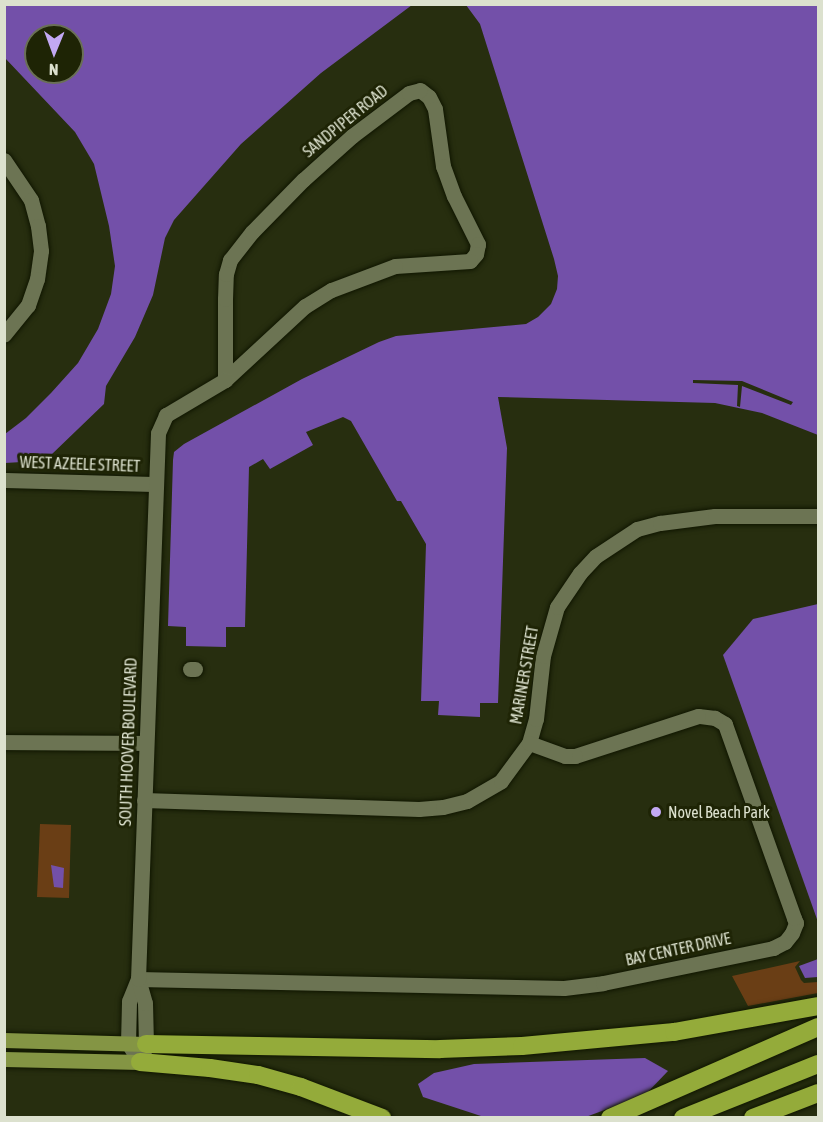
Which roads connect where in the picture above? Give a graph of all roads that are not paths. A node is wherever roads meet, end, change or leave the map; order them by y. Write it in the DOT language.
graph roads {
  1 [pos="4,160"];
  2 [pos="4,335"];
  3 [pos="225,380"];
  4 [pos="161,422"];
  5 [pos="4,480"];
  6 [pos="155,484"];
  7 [pos="819,516"];
  8 [pos="4,742"];
  9 [pos="145,743"];
  10 [pos="529,743"];
  11 [pos="144,800"];
  12 [pos="138,979"];
  13 [pos="819,1006"];
  14 [pos="819,1027"];
  15 [pos="4,1040"];
  16 [pos="137,1044"];
  17 [pos="4,1059"];
  18 [pos="140,1062"];
  19 [pos="819,1064"];
  20 [pos="819,1093"];
  21 [pos="382,1118"];
  22 [pos="610,1118"];
  23 [pos="683,1118"];
  24 [pos="753,1118"];
  1 -- 2 [label="street"];
  3 -- 3 [label="street, SANDPIPER ROAD"];
  3 -- 4 [label="street, SANDPIPER ROAD"];
  4 -- 6 [label="street, SOUTH HOOVER BOULEVARD"];
  5 -- 6 [label="street, WEST AZEELE STREET"];
  6 -- 9 [label="street, SOUTH HOOVER BOULEVARD"];
  7 -- 10 [label="street, MARINER STREET"];
  8 -- 9 [label="street"];
  9 -- 11 [label="street, SOUTH HOOVER BOULEVARD"];
  10 -- 11 [label="street, MARINER STREET"];
  10 -- 12 [label="street, BAY CENTER DRIVE"];
  11 -- 12 [label="street, SOUTH HOOVER BOULEVARD"];
  12 -- 16 [label="street, SOUTH HOOVER BOULEVARD"];
  13 -- 16 [label="highway"];
  14 -- 22 [label="highway"];
  15 -- 16 [label="main road"];
  16 -- 18 [label="street, SOUTH HOOVER BOULEVARD"];
  17 -- 18 [label="main road"];
  18 -- 21 [label="highway"];
  19 -- 23 [label="highway"];
  20 -- 24 [label="highway"];
}
